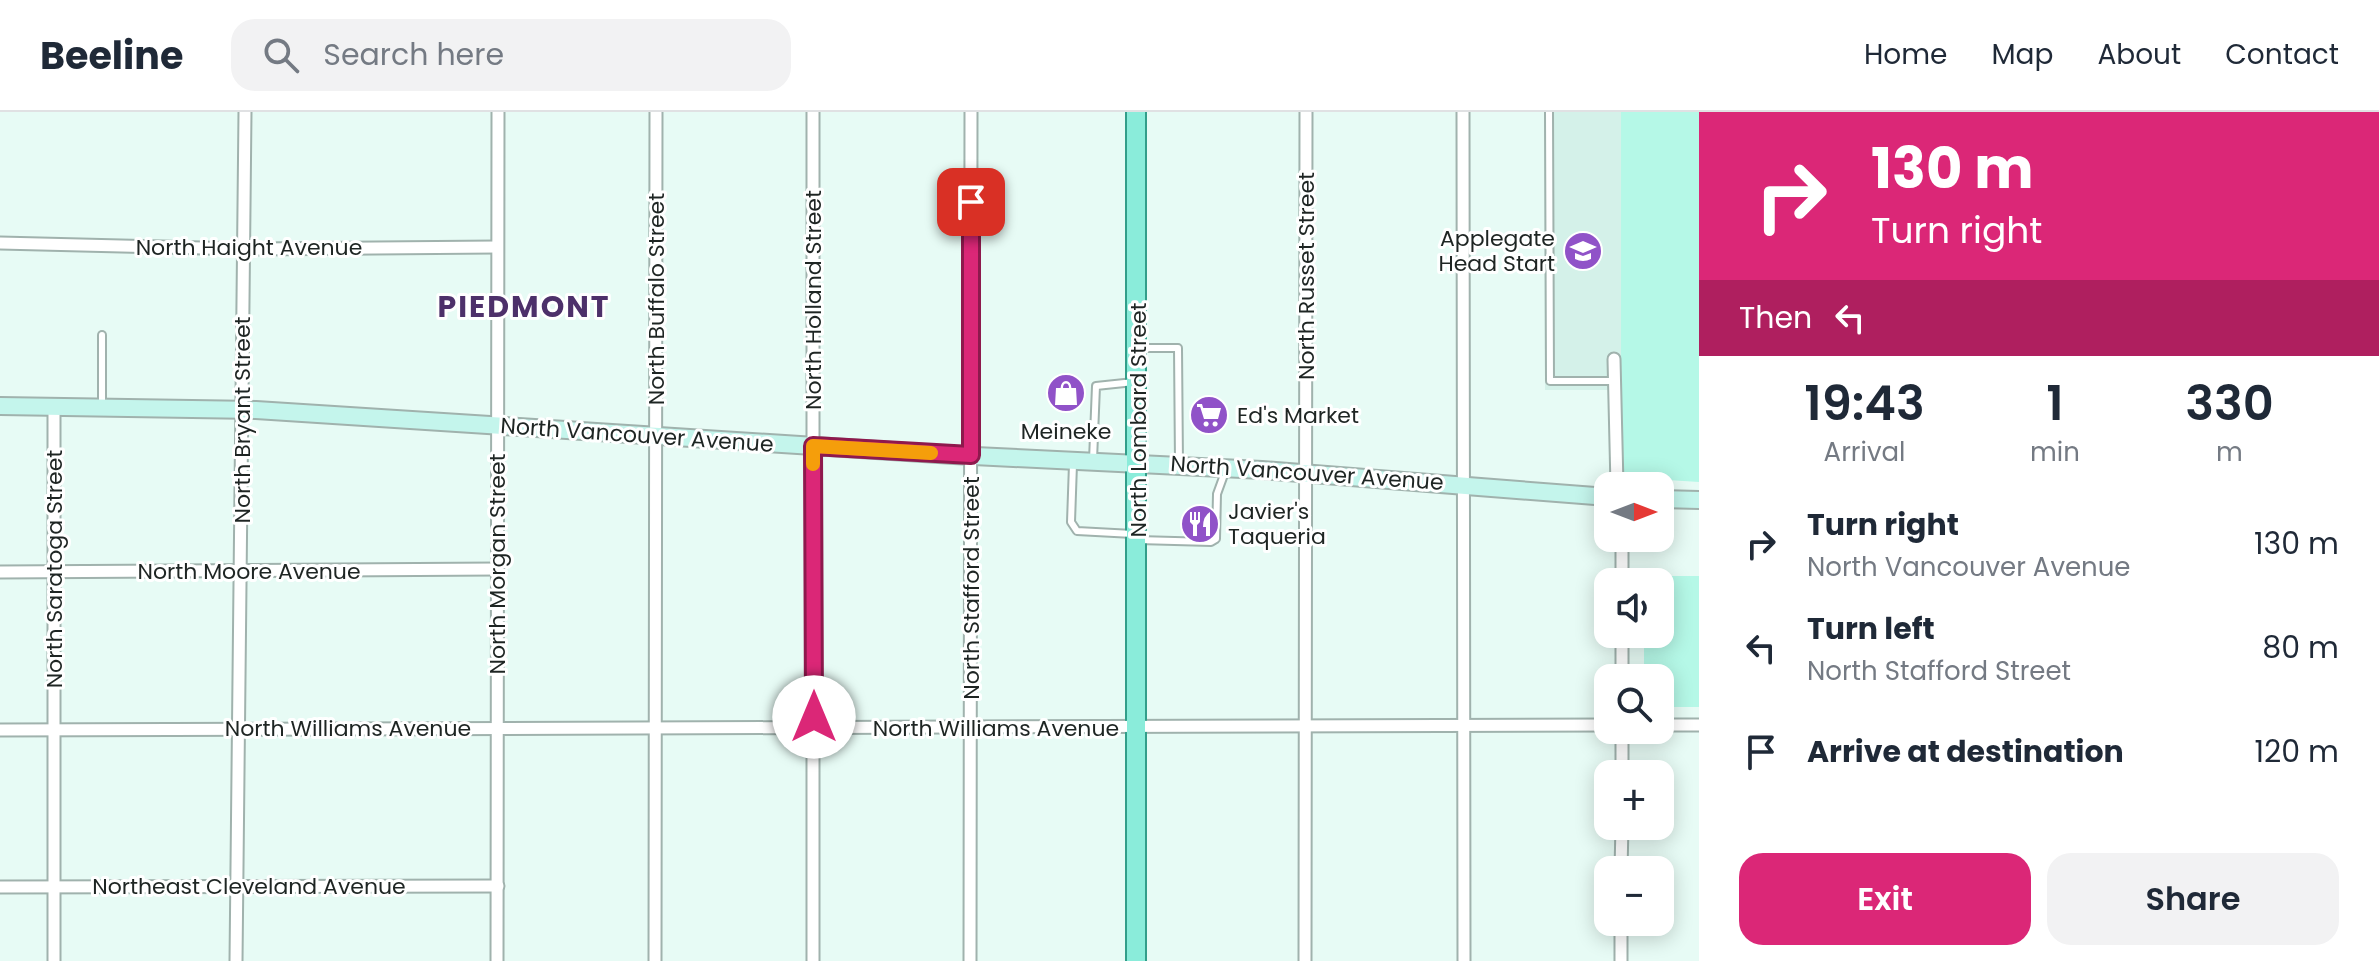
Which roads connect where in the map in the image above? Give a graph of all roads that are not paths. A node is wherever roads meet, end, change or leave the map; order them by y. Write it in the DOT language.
graph roads {
  1 [pos="245,112"];
  2 [pos="498,112"];
  3 [pos="656,112"];
  4 [pos="813,112"];
  5 [pos="971,112"];
  6 [pos="1136,112"];
  7 [pos="1306,112"];
  8 [pos="1463,112"];
  9 [pos="1549,112"];
  10 [pos="0,243"];
  11 [pos="497,247"];
  12 [pos="243,249"];
  13 [pos="102,335"];
  14 [pos="1138,348"];
  15 [pos="1614,359"];
  16 [pos="1614,381"];
  17 [pos="1138,382"];
  18 [pos="0,406"];
  19 [pos="54,407"];
  20 [pos="102,408"];
  21 [pos="243,411"];
  22 [pos="497,426"];
  23 [pos="656,436"];
  24 [pos="813,446"];
  25 [pos="971,455"];
  26 [pos="1073,460"];
  27 [pos="1093,462"];
  28 [pos="1138,463"];
  29 [pos="1179,465"];
  30 [pos="1227,468"];
  31 [pos="1617,472"];
  32 [pos="1306,473"];
  33 [pos="1464,483"];
  34 [pos="1594,496"];
  35 [pos="1674,499"];
  36 [pos="1699,500"];
  37 [pos="1138,537"];
  38 [pos="498,569"];
  39 [pos="54,571"];
  40 [pos="242,571"];
  41 [pos="0,572"];
  42 [pos="1594,725"];
  43 [pos="1674,725"];
  44 [pos="1699,725"];
  45 [pos="656,726"];
  46 [pos="497,727"];
  47 [pos="814,727"];
  48 [pos="1463,727"];
  49 [pos="241,728"];
  50 [pos="970,728"];
  51 [pos="1136,728"];
  52 [pos="1305,728"];
  53 [pos="0,730"];
  54 [pos="54,730"];
  55 [pos="238,886"];
  56 [pos="498,886"];
  57 [pos="0,887"];
  58 [pos="54,887"];
  59 [pos="1621,936"];
  60 [pos="54,961"];
  61 [pos="236,961"];
  62 [pos="497,961"];
  63 [pos="655,961"];
  64 [pos="813,961"];
  65 [pos="970,961"];
  66 [pos="1136,961"];
  67 [pos="1305,961"];
  68 [pos="1464,961"];
  69 [pos="1621,961"];
  1 -- 12 [label="street, North Bryant Street"];
  2 -- 11 [label="street, North Morgan Street"];
  3 -- 23 [label="street, North Buffalo Street"];
  4 -- 24 [label="street, North Holland Street"];
  5 -- 25 [label="street, North Stafford Street"];
  6 -- 14 [label="main road, North Lombard Street"];
  7 -- 32 [label="street, North Russet Street"];
  8 -- 33 [label="street"];
  9 -- 16 [label="lane"];
  10 -- 12 [label="street, North Haight Avenue"];
  11 -- 12 [label="street, North Haight Avenue"];
  11 -- 22 [label="street, North Morgan Street"];
  12 -- 21 [label="street, North Bryant Street"];
  13 -- 20 [label="lane"];
  14 -- 17 [label="main road, North Lombard Street"];
  14 -- 29 [label="lane"];
  15 -- 16 [label="street"];
  16 -- 31 [label="street"];
  17 -- 27 [label="lane"];
  17 -- 28 [label="main road, North Lombard Street"];
  18 -- 19 [label="street, North Vancouver Avenue"];
  19 -- 20 [label="street, North Vancouver Avenue"];
  19 -- 39 [label="street, North Saratoga Street"];
  20 -- 21 [label="street, North Vancouver Avenue"];
  21 -- 22 [label="street, North Vancouver Avenue"];
  21 -- 40 [label="street, North Bryant Street"];
  22 -- 23 [label="street, North Vancouver Avenue"];
  22 -- 38 [label="street, North Morgan Street"];
  23 -- 24 [label="street, North Vancouver Avenue"];
  23 -- 45 [label="street, North Buffalo Street"];
  24 -- 25 [label="street, North Vancouver Avenue"];
  24 -- 47 [label="street, North Holland Street"];
  25 -- 26 [label="street, North Vancouver Avenue"];
  25 -- 50 [label="street, North Stafford Street"];
  26 -- 27 [label="street, North Vancouver Avenue"];
  26 -- 37 [label="lane"];
  27 -- 28 [label="street, North Vancouver Avenue"];
  28 -- 29 [label="street, North Vancouver Avenue"];
  28 -- 37 [label="main road, North Lombard Street"];
  29 -- 30 [label="street, North Vancouver Avenue"];
  30 -- 32 [label="street, North Vancouver Avenue"];
  30 -- 37 [label="lane"];
  32 -- 33 [label="street, North Vancouver Avenue"];
  32 -- 52 [label="street, North Russet Street"];
  33 -- 34 [label="street, North Vancouver Avenue"];
  33 -- 48 [label="street"];
  35 -- 36 [label="street"];
  37 -- 51 [label="main road, North Lombard Street"];
  38 -- 40 [label="street, North Moore Avenue"];
  38 -- 46 [label="street, North Morgan Street"];
  39 -- 40 [label="street, North Moore Avenue"];
  39 -- 41 [label="street, North Moore Avenue"];
  39 -- 54 [label="street, North Saratoga Street"];
  40 -- 49 [label="street, North Bryant Street"];
  42 -- 48 [label="street, North Williams Avenue"];
  43 -- 44 [label="street"];
  45 -- 46 [label="street, North Williams Avenue"];
  45 -- 47 [label="street, North Williams Avenue"];
  45 -- 63 [label="street, North Buffalo Street"];
  46 -- 49 [label="street, North Williams Avenue"];
  46 -- 56 [label="street, North Morgan Street"];
  47 -- 50 [label="street, North Williams Avenue"];
  47 -- 64 [label="street, North Holland Street"];
  48 -- 52 [label="street, North Williams Avenue"];
  48 -- 68 [label="street"];
  49 -- 54 [label="street, North Williams Avenue"];
  49 -- 55 [label="street, North Bryant Street"];
  50 -- 51 [label="street, North Williams Avenue"];
  50 -- 65 [label="street, North Stafford Street"];
  51 -- 52 [label="street, North Williams Avenue"];
  51 -- 66 [label="main road, North Lombard Street"];
  52 -- 67 [label="street, North Russet Street"];
  53 -- 54 [label="street, North Williams Avenue"];
  54 -- 58 [label="street, North Saratoga Street"];
  55 -- 56 [label="street, Northeast Cleveland Avenue"];
  55 -- 58 [label="street, Northeast Cleveland Avenue"];
  55 -- 61 [label="street, North Bryant Street"];
  56 -- 62 [label="street, North Morgan Street"];
  57 -- 58 [label="street, Northeast Cleveland Avenue"];
  58 -- 60 [label="street, North Saratoga Street"];
  59 -- 69 [label="street"];
}
